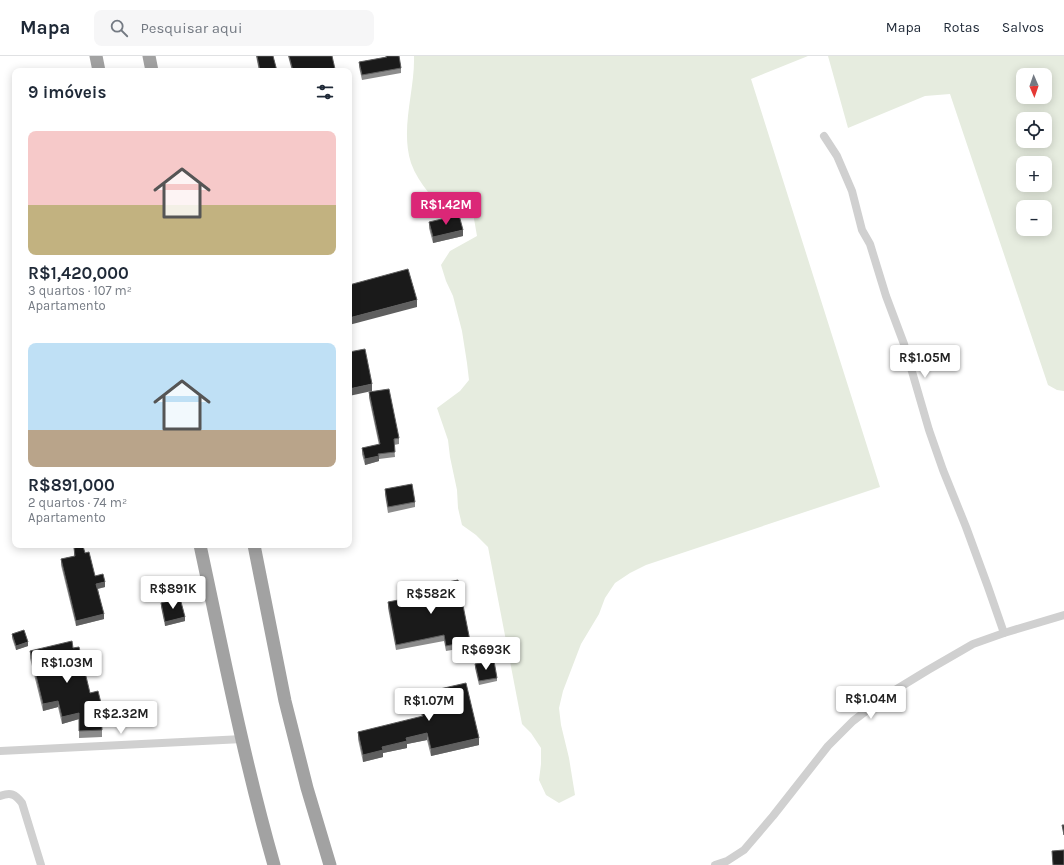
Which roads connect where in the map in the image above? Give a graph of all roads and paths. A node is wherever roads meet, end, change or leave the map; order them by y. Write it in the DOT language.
graph roads {
  1 [pos="96,56"];
  2 [pos="149,56"];
  3 [pos="98,68"];
  4 [pos="151,68"];
  5 [pos="824,136"];
  6 [pos="201,548"];
  7 [pos="255,548"];
  8 [pos="1064,615"];
  9 [pos="1004,633"];
  10 [pos="243,739"];
  11 [pos="0,751"];
  12 [pos="0,796"];
  13 [pos="41,865"];
  14 [pos="274,865"];
  15 [pos="330,865"];
  16 [pos="715,865"];
  1 -- 3 [label="highway"];
  2 -- 4 [label="highway"];
  5 -- 9 [label="street"];
  6 -- 10 [label="highway"];
  7 -- 15 [label="highway"];
  8 -- 9 [label="street"];
  9 -- 16 [label="street"];
  10 -- 11 [label="street"];
  10 -- 14 [label="highway"];
  12 -- 13 [label="street"];
}
